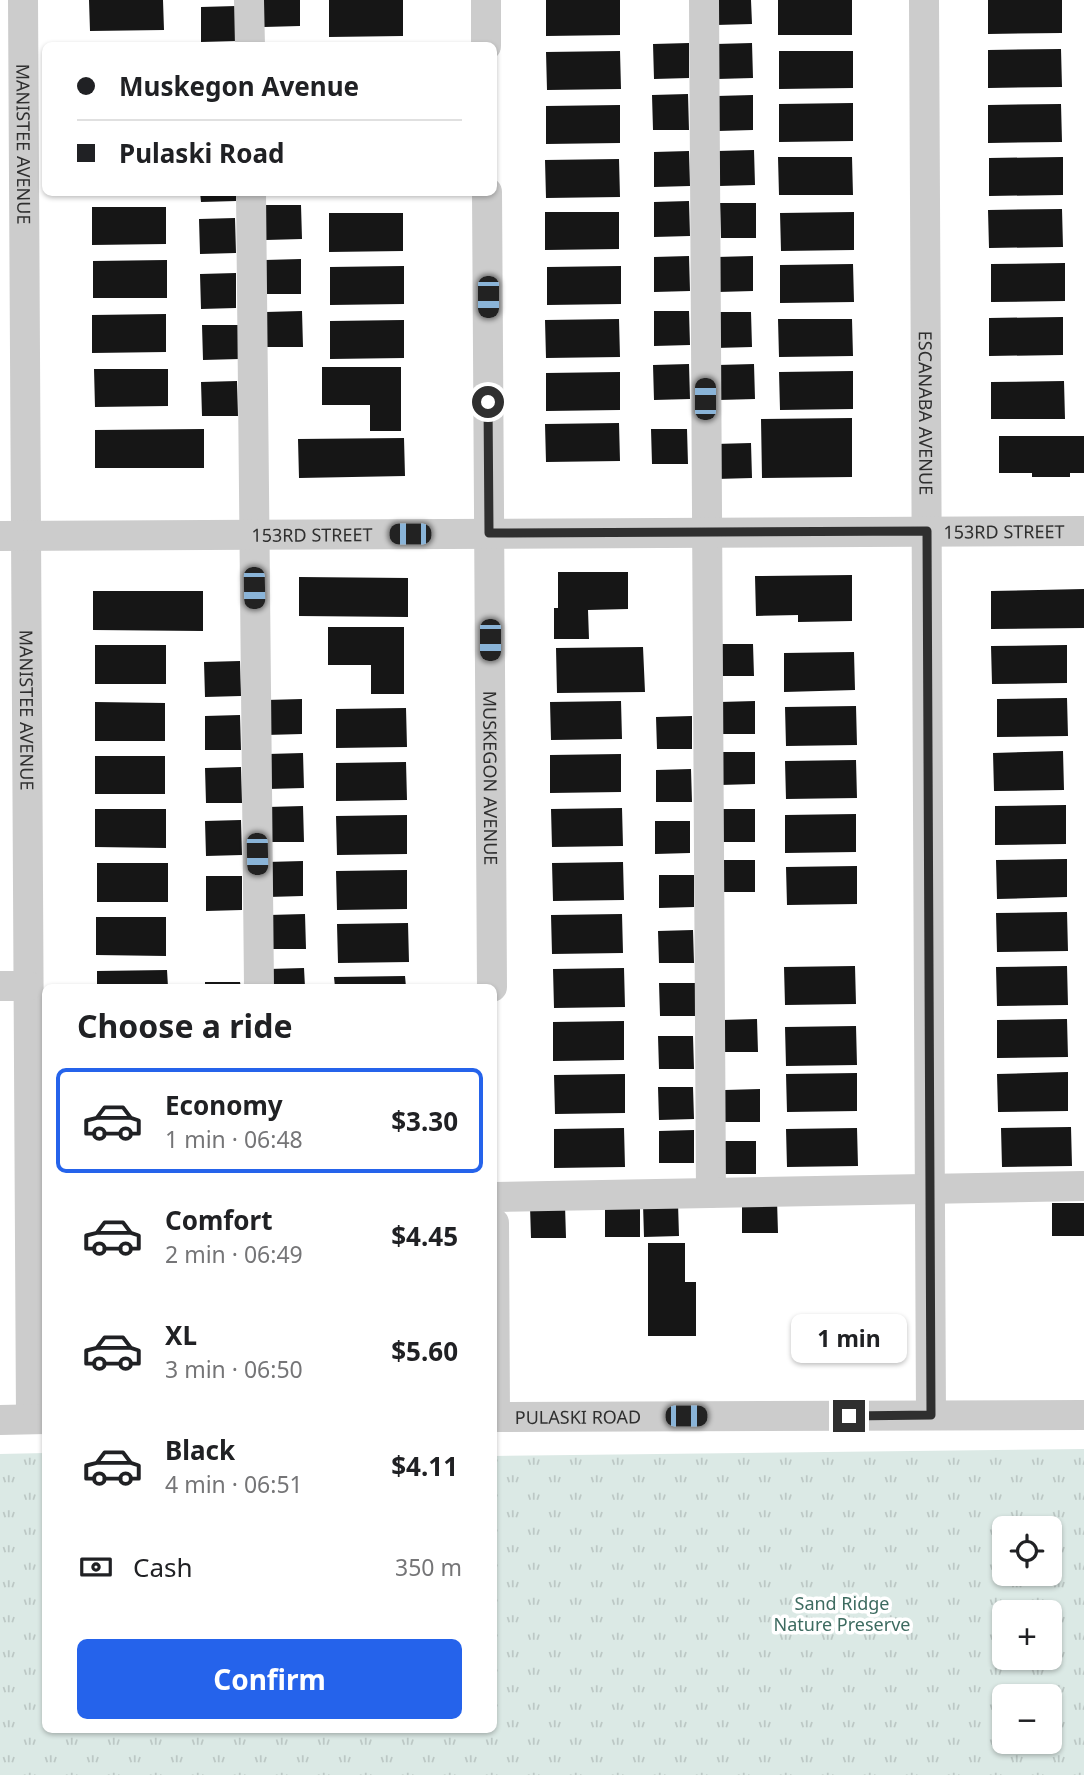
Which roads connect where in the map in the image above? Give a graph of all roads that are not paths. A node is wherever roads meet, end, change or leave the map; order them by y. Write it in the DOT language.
graph roads {
  1 [pos="23,0"];
  2 [pos="249,0"];
  3 [pos="486,0"];
  4 [pos="704,0"];
  5 [pos="924,0"];
  6 [pos="250,42"];
  7 [pos="486,42"];
  8 [pos="251,196"];
  9 [pos="487,196"];
  10 [pos="927,531"];
  11 [pos="1084,531"];
  12 [pos="706,532"];
  13 [pos="489,533"];
  14 [pos="253,534"];
  15 [pos="13,536"];
  16 [pos="259,984"];
  17 [pos="492,984"];
  18 [pos="14,986"];
  19 [pos="1084,1186"];
  20 [pos="930,1188"];
  21 [pos="711,1193"];
  22 [pos="497,1196"];
  23 [pos="931,1415"];
  24 [pos="1084,1415"];
  25 [pos="497,1417"];
  26 [pos="0,1419"];
  27 [pos="38,1419"];
  1 -- 15 [label="street, MANISTEE AVENUE"];
  2 -- 6 [label="street"];
  3 -- 7 [label="street"];
  4 -- 12 [label="street"];
  5 -- 10 [label="street, ESCANABA AVENUE"];
  8 -- 14 [label="street"];
  9 -- 13 [label="street, MUSKEGON AVENUE"];
  10 -- 11 [label="street, 153RD STREET"];
  10 -- 12 [label="street, 153RD STREET"];
  10 -- 20 [label="street, ESCANABA AVENUE"];
  12 -- 13 [label="street, 153RD STREET"];
  12 -- 21 [label="street"];
  13 -- 14 [label="street, 153RD STREET"];
  13 -- 17 [label="street, MUSKEGON AVENUE"];
  14 -- 15 [label="street, 153RD STREET"];
  14 -- 16 [label="street"];
  15 -- 18 [label="street, MANISTEE AVENUE"];
  18 -- 27 [label="street, MANISTEE AVENUE"];
  19 -- 20 [label="street"];
  20 -- 21 [label="street"];
  20 -- 23 [label="street, ESCANABA AVENUE"];
  21 -- 22 [label="street"];
  23 -- 24 [label="street, PULASKI ROAD"];
  23 -- 25 [label="street, PULASKI ROAD"];
  26 -- 27 [label="street"];
}
